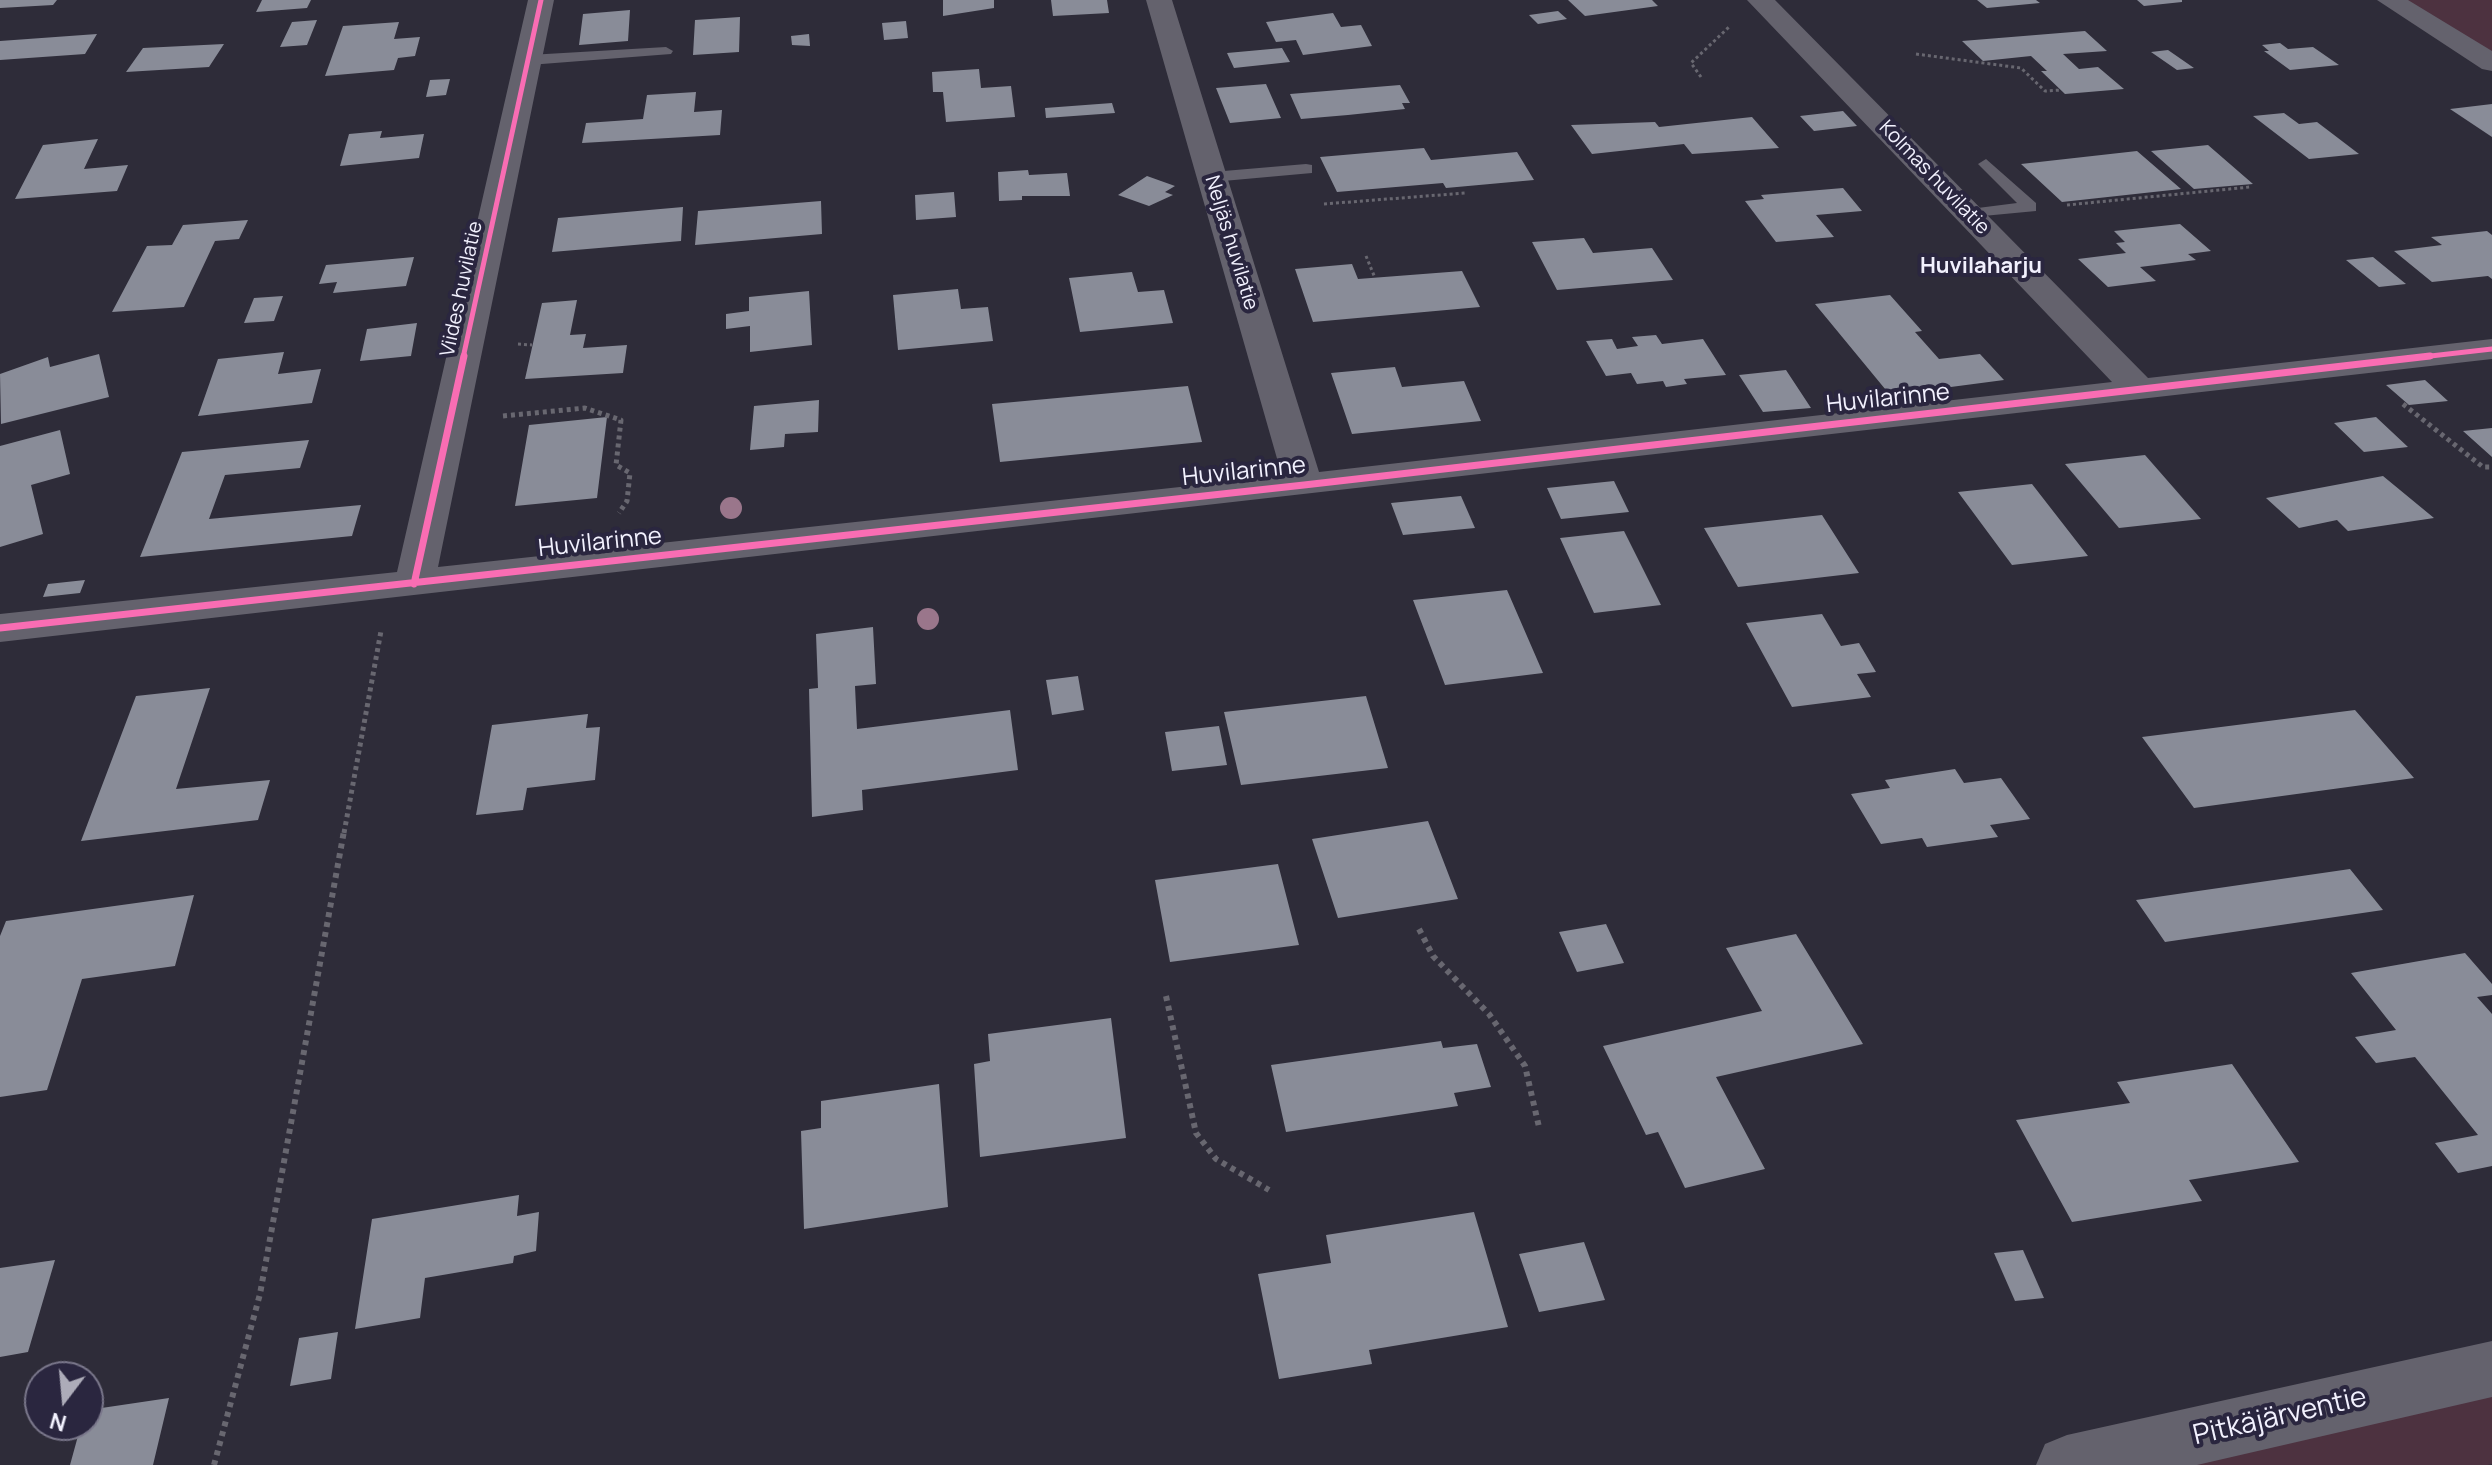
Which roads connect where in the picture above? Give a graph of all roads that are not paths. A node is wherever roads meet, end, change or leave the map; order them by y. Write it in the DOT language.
graph roads {
  1 [pos="541,0"];
  2 [pos="1159,0"];
  3 [pos="1760,0"];
  4 [pos="2390,0"];
  5 [pos="666,51"];
  6 [pos="529,60"];
  7 [pos="2492,63"];
  8 [pos="1986,164"];
  9 [pos="1306,169"];
  10 [pos="1212,177"];
  11 [pos="1968,214"];
  12 [pos="2492,349"];
  13 [pos="2141,391"];
  14 [pos="1304,485"];
  15 [pos="402,585"];
  16 [pos="0,628"];
  17 [pos="2492,1369"];
  18 [pos="2067,1465"];
  1 -- 6 [label="street, Viides huvilatie"];
  2 -- 10 [label="street, Neljäs huvilatie"];
  3 -- 11 [label="street, Kolmas huvilatie"];
  4 -- 7 [label="street"];
  5 -- 6 [label="lane"];
  6 -- 15 [label="street, Viides huvilatie"];
  8 -- 11 [label="lane"];
  9 -- 10 [label="lane"];
  10 -- 14 [label="street, Neljäs huvilatie"];
  11 -- 13 [label="street, Kolmas huvilatie"];
  12 -- 13 [label="street, Huvilarinne"];
  13 -- 14 [label="street, Huvilarinne"];
  14 -- 15 [label="street, Huvilarinne"];
  15 -- 16 [label="street, Huvilarinne"];
  17 -- 18 [label="street, Pitkäjärventie"];
}
